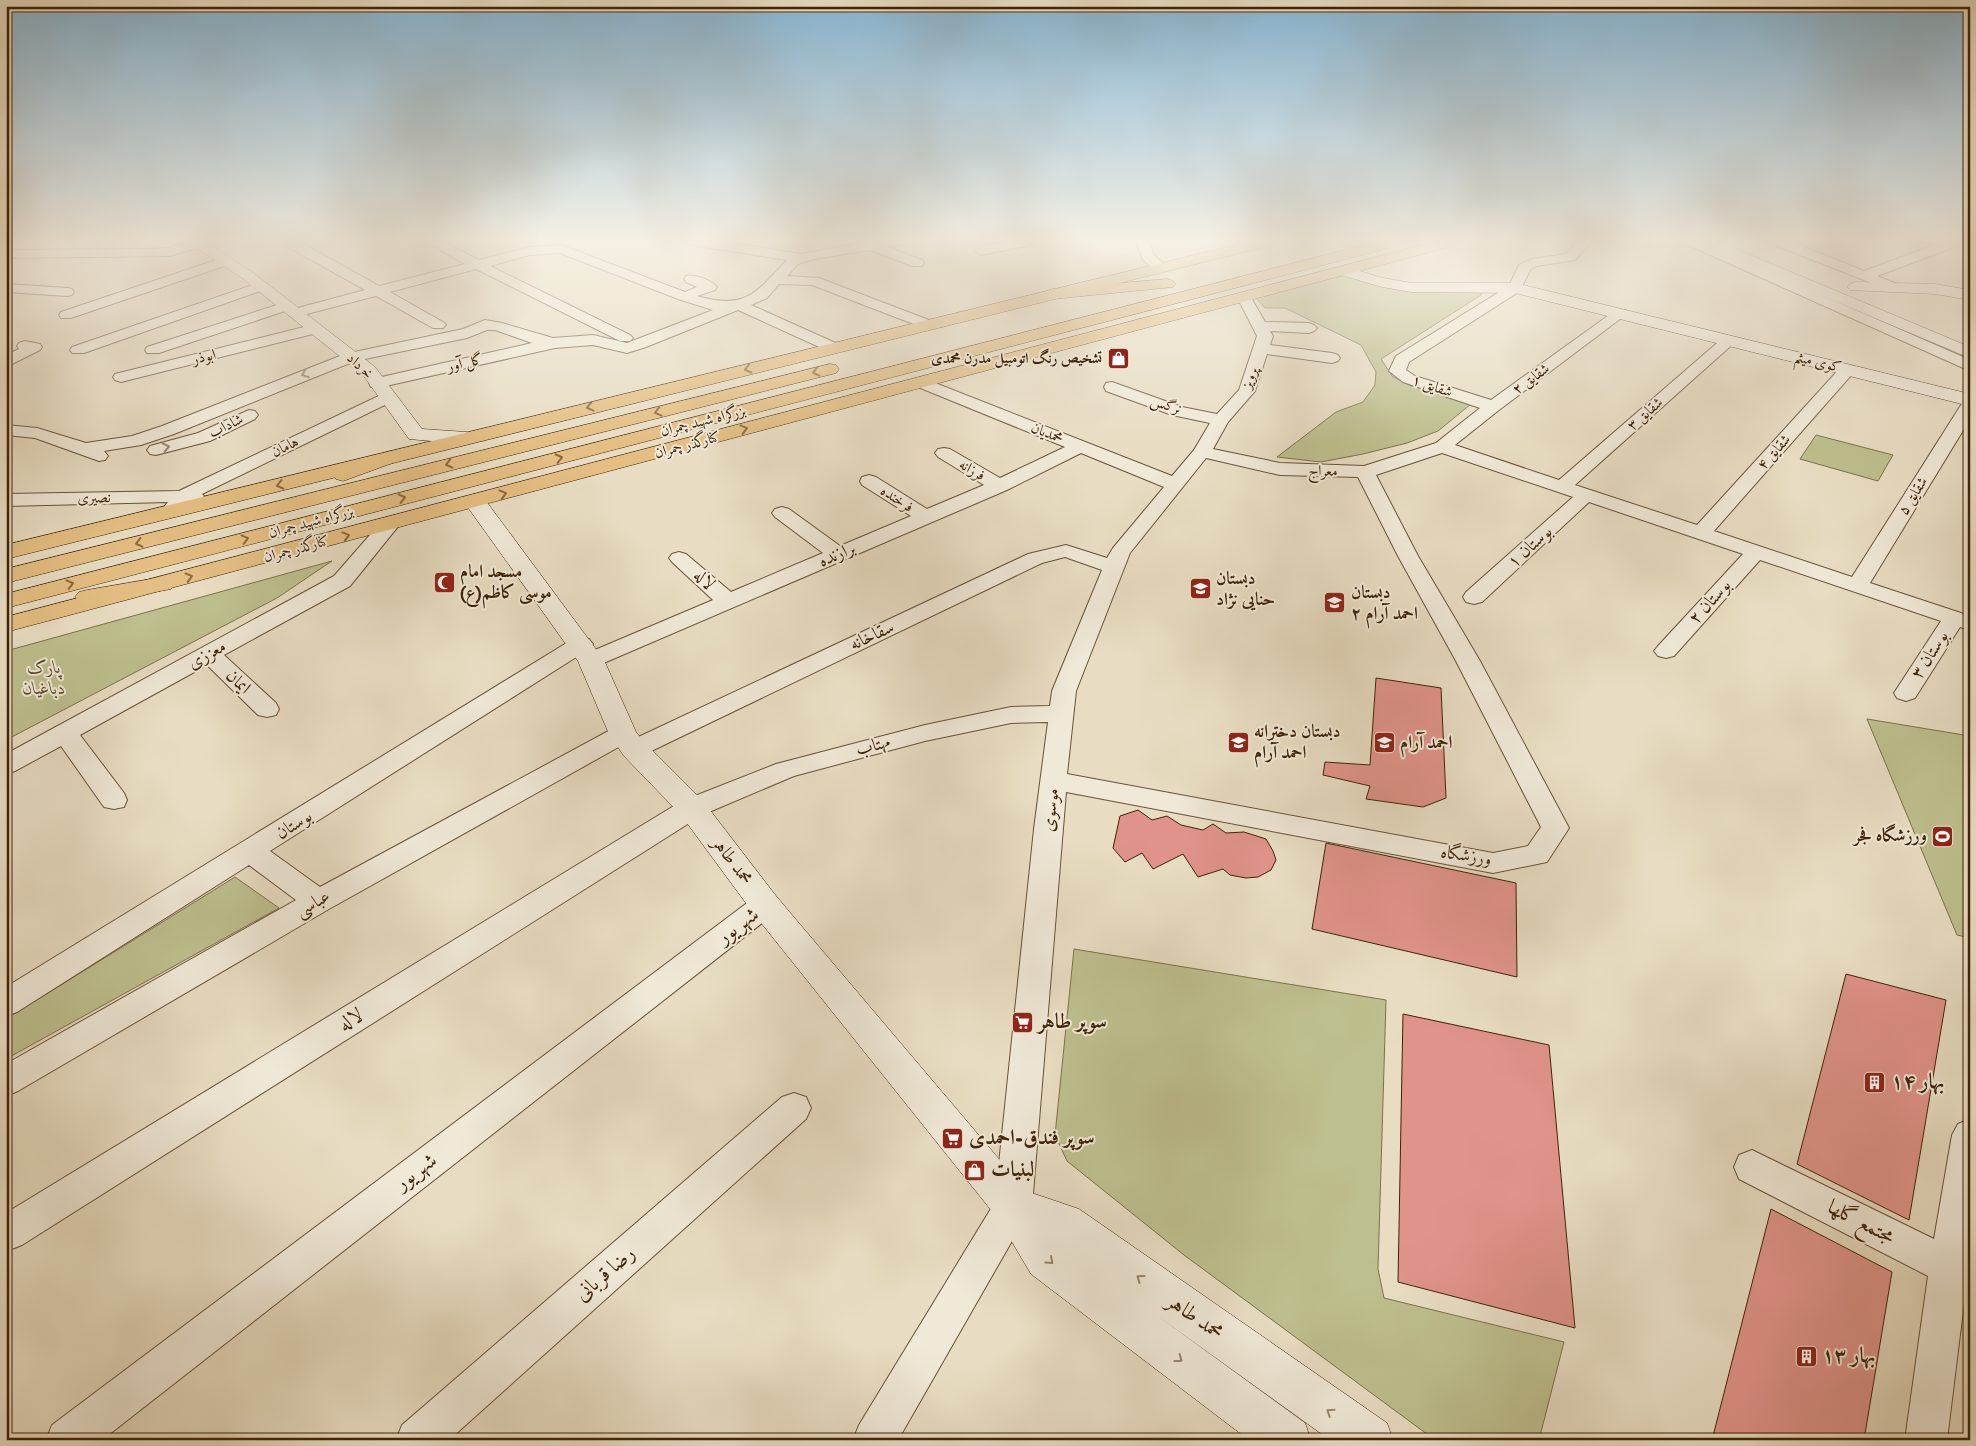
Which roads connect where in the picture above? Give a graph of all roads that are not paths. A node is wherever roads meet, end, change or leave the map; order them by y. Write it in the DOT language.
graph roads {
  1 [pos="85,308"];
  2 [pos="198,308"];
  3 [pos="409,308"];
  4 [pos="566,308"];
  5 [pos="730,308"];
  6 [pos="747,308"];
  7 [pos="877,308"];
  8 [pos="1008,308"];
  9 [pos="1050,308"];
  10 [pos="1076,308"];
  11 [pos="1131,308"];
  12 [pos="1200,308"];
  13 [pos="1250,308"];
  14 [pos="1482,308"];
  15 [pos="1602,308"];
  16 [pos="1838,308"];
  17 [pos="1863,308"];
  18 [pos="290,309"];
  19 [pos="1621,313"];
  20 [pos="66,315"];
  21 [pos="438,325"];
  22 [pos="1260,326"];
  23 [pos="1309,328"];
  24 [pos="316,329"];
  25 [pos="933,333"];
  26 [pos="1090,337"];
  27 [pos="1729,340"];
  28 [pos="553,343"];
  29 [pos="25,346"];
  30 [pos="620,347"];
  31 [pos="834,348"];
  32 [pos="1261,349"];
  33 [pos="78,350"];
  34 [pos="154,350"];
  35 [pos="1970,353"];
  36 [pos="1332,358"];
  37 [pos="357,361"];
  38 [pos="6,362"];
  39 [pos="850,364"];
  40 [pos="1970,366"];
  41 [pos="1848,370"];
  42 [pos="121,377"];
  43 [pos="919,382"];
  44 [pos="1112,387"];
  45 [pos="382,390"];
  46 [pos="1970,400"];
  47 [pos="1970,405"];
  48 [pos="1493,406"];
  49 [pos="1220,420"];
  50 [pos="6,430"];
  51 [pos="416,435"];
  52 [pos="466,438"];
  53 [pos="1082,446"];
  54 [pos="1442,447"];
  55 [pos="1202,452"];
  56 [pos="944,453"];
  57 [pos="398,455"];
  58 [pos="1365,472"];
  59 [pos="869,481"];
  60 [pos="1174,484"];
  61 [pos="1000,486"];
  62 [pos="1561,488"];
  63 [pos="238,495"];
  64 [pos="182,496"];
  65 [pos="1585,496"];
  66 [pos="6,500"];
  67 [pos="475,502"];
  68 [pos="170,512"];
  69 [pos="782,513"];
  70 [pos="244,517"];
  71 [pos="926,518"];
  72 [pos="390,524"];
  73 [pos="1700,534"];
  74 [pos="6,552"];
  75 [pos="1754,552"];
  76 [pos="839,555"];
  77 [pos="680,558"];
  78 [pos="1114,567"];
  79 [pos="6,576"];
  80 [pos="163,584"];
  81 [pos="1857,586"];
  82 [pos="1474,597"];
  83 [pos="6,601"];
  84 [pos="729,602"];
  85 [pos="6,610"];
  86 [pos="1962,621"];
  87 [pos="6,625"];
  88 [pos="1666,651"];
  89 [pos="586,652"];
  90 [pos="209,654"];
  91 [pos="1906,693"];
  92 [pos="267,709"];
  93 [pos="1062,714"];
  94 [pos="65,733"];
  95 [pos="628,741"];
  96 [pos="6,765"];
  97 [pos="1054,781"];
  98 [pos="114,800"];
  99 [pos="692,808"];
  100 [pos="251,852"];
  101 [pos="319,901"];
  102 [pos="765,905"];
  103 [pos="6,1003"];
  104 [pos="6,1081"];
  105 [pos="794,1108"];
  106 [pos="1970,1135"];
  107 [pos="1752,1167"];
  108 [pos="1013,1206"];
  109 [pos="9,1232"];
  110 [pos="1959,1271"];
  111 [pos="67,1440"];
  112 [pos="416,1440"];
  113 [pos="874,1440"];
  114 [pos="1288,1440"];
  115 [pos="1370,1440"];
  116 [pos="1926,1440"];
  1 -- 20 [label="street"];
  2 -- 33 [label="street"];
  3 -- 21 [label="street"];
  4 -- 30 [label="street"];
  5 -- 30 [label="street"];
  6 -- 31 [label="street"];
  7 -- 25 [label="street"];
  8 -- 25 [label="main road"];
  9 -- 25 [label="main road, بزرگراه شهید چمران"];
  83 -- 10 [label="main road, بزرگراه شهید چمران, one-way"];
  11 -- 26 [label="main road"];
  12 -- 26 [label="main road, کنارگذر چمران"];
  13 -- 22 [label="street, پرویز"];
  14 -- 48 [label="street, شقایق ۱"];
  15 -- 19 [label="main road, کوی میثم"];
  16 -- 40 [label="street"];
  17 -- 35 [label="main road"];
  18 -- 24 [label="main road, خرداد"];
  18 -- 34 [label="street"];
  19 -- 27 [label="main road, کوی میثم"];
  19 -- 48 [label="street, شقایق ۲"];
  22 -- 23 [label="street"];
  22 -- 32 [label="street, پرویز"];
  24 -- 37 [label="main road, خرداد"];
  24 -- 42 [label="street, ابوذر"];
  25 -- 31 [label="main road"];
  26 -- 43 [label="main road, کنارگذر چمران"];
  27 -- 41 [label="main road, کوی میثم"];
  27 -- 62 [label="street, شقایق ۳"];
  28 -- 30 [label="street"];
  28 -- 37 [label="street, شاداب"];
  28 -- 45 [label="street, گل آور"];
  29 -- 38 [label="street"];
  31 -- 52 [label="main road, one-way"];
  32 -- 36 [label="street"];
  32 -- 49 [label="street, پرویز"];
  37 -- 45 [label="main road, خرداد"];
  37 -- 50 [label="street, شاداب"];
  39 -- 70 [label="main road, بزرگراه شهید چمران, one-way"];
  41 -- 46 [label="main road, کوی میثم"];
  41 -- 73 [label="street, شقایق ۴"];
  43 -- 53 [label="street, محمدیان"];
  67 -- 43 [label="main road, کنارگذر چمران, one-way"];
  44 -- 49 [label="street, نرگس"];
  45 -- 51 [label="main road, خرداد"];
  45 -- 64 [label="street, هامان"];
  47 -- 81 [label="street, شقایق ۵"];
  48 -- 54 [label="street, شقایق ۲"];
  49 -- 55 [label="street, پرویز"];
  51 -- 52 [label="main road"];
  51 -- 57 [label="main road"];
  52 -- 57 [label="main road"];
  53 -- 60 [label="street, محمدیان"];
  53 -- 61 [label="street, برازنده"];
  54 -- 58 [label="street, معراج"];
  54 -- 62 [label="street"];
  55 -- 58 [label="street, معراج"];
  55 -- 60 [label="street, موسوی"];
  56 -- 61 [label="street, فرزانه"];
  57 -- 63 [label="main road, one-way"];
  57 -- 70 [label="main road"];
  58 -- 97 [label="street, ورزشگاه"];
  59 -- 71 [label="street, فرخنده"];
  60 -- 78 [label="street, موسوی"];
  61 -- 71 [label="street, برازنده"];
  62 -- 65 [label="street"];
  63 -- 64 [label="street, نصیری"];
  63 -- 68 [label="main road"];
  64 -- 66 [label="street, نصیری"];
  64 -- 68 [label="street"];
  65 -- 73 [label="street"];
  65 -- 82 [label="street, بوستان ۱"];
  67 -- 72 [label="main road, کنارگذر چمران"];
  67 -- 89 [label="main road, محمد طاهر"];
  68 -- 74 [label="main road"];
  69 -- 76 [label="street"];
  70 -- 79 [label="main road, بزرگراه شهید چمران, one-way"];
  71 -- 76 [label="street, برازنده"];
  80 -- 72 [label="main road, کنارگذر چمران, one-way"];
  72 -- 90 [label="street, معززی"];
  73 -- 75 [label="street"];
  75 -- 81 [label="street"];
  75 -- 88 [label="street, بوستان ۲"];
  76 -- 84 [label="street, برازنده"];
  77 -- 84 [label="street, لاله"];
  78 -- 93 [label="street, موسوی"];
  78 -- 95 [label="street, سقاخانه"];
  80 -- 85 [label="main road"];
  80 -- 87 [label="main road, کنارگذر چمران"];
  81 -- 86 [label="street"];
  84 -- 89 [label="street, برازنده"];
  86 -- 91 [label="street, بوستان ۳"];
  89 -- 95 [label="main road, محمد طاهر"];
  89 -- 100 [label="street, بوستان"];
  90 -- 92 [label="street, ایمان"];
  90 -- 94 [label="street, معززی"];
  93 -- 97 [label="street, موسوی"];
  93 -- 99 [label="street, مهتاب"];
  94 -- 96 [label="street, معززی"];
  94 -- 98 [label="street"];
  95 -- 99 [label="main road, محمد طاهر"];
  95 -- 101 [label="street, عباسی"];
  97 -- 108 [label="street, موسوی"];
  99 -- 102 [label="main road, محمد طاهر"];
  99 -- 109 [label="street, لاله"];
  100 -- 101 [label="street"];
  100 -- 103 [label="street, بوستان"];
  101 -- 104 [label="street, عباسی"];
  102 -- 108 [label="main road, محمد طاهر"];
  102 -- 111 [label="street, شهریور"];
  105 -- 112 [label="street, رضا قربانی"];
  106 -- 110 [label="street"];
  107 -- 110 [label="street, مجتمع گلها"];
  108 -- 113 [label="street"];
  108 -- 114 [label="main road, محمد طاهر, one-way"];
  115 -- 108 [label="main road, محمد طاهر, one-way"];
  110 -- 116 [label="street"];
}
